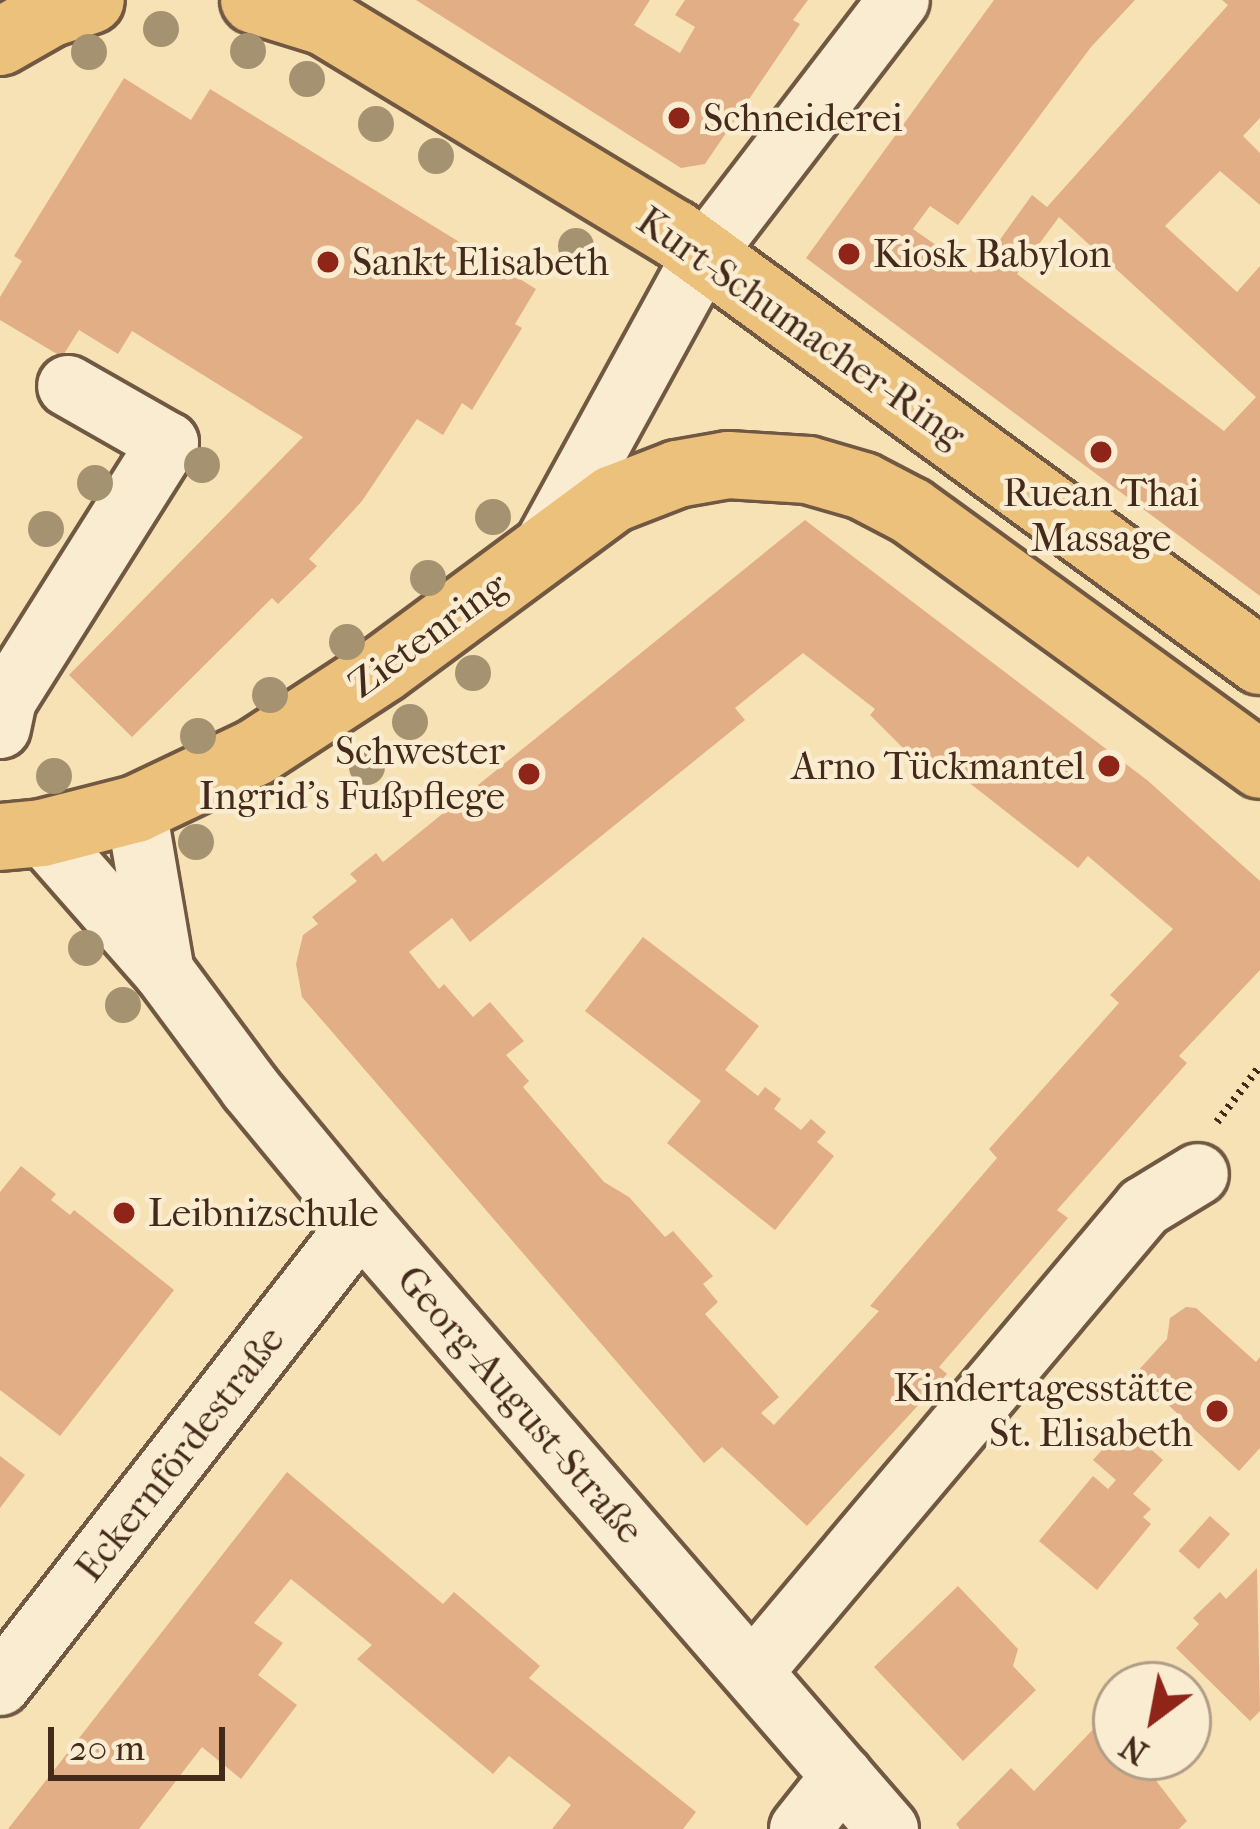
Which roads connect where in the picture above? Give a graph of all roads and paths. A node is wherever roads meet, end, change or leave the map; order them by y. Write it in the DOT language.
graph roads {
  1 [pos="91,0"];
  2 [pos="254,0"];
  3 [pos="899,0"];
  4 [pos="308,11"];
  5 [pos="10,26"];
  6 [pos="704,254"];
  7 [pos="68,386"];
  8 [pos="542,552"];
  9 [pos="1260,661"];
  10 [pos="0,728"];
  11 [pos="1260,765"];
  12 [pos="136,809"];
  13 [pos="21,835"];
  14 [pos="164,972"];
  15 [pos="1260,1066"];
  16 [pos="1219,1118"];
  17 [pos="1198,1174"];
  18 [pos="361,1222"];
  19 [pos="753,1671"];
  20 [pos="0,1685"];
  21 [pos="842,1776"];
  22 [pos="800,1829"];
  23 [pos="888,1829"];
  1 -- 5 [label="main road"];
  2 -- 4 [label="main road, Kurt-Schumacher-Ring"];
  3 -- 6 [label="street, Zietenring"];
  4 -- 6 [label="main road, Kurt-Schumacher-Ring"];
  6 -- 8 [label="street, Zietenring"];
  6 -- 9 [label="main road, Kurt-Schumacher-Ring"];
  7 -- 10 [label="street"];
  8 -- 11 [label="main road"];
  8 -- 12 [label="main road, Zietenring"];
  12 -- 13 [label="main road, Zietenring"];
  12 -- 14 [label="street, Georg-August-Straße"];
  13 -- 14 [label="street, Georg-August-Straße"];
  14 -- 18 [label="street, Georg-August-Straße"];
  15 -- 16 [label="path"];
  17 -- 19 [label="street"];
  18 -- 19 [label="street, Georg-August-Straße"];
  18 -- 20 [label="street, Eckernfördestraße"];
  19 -- 21 [label="street, Georg-August-Straße"];
  21 -- 22 [label="street"];
  21 -- 23 [label="street, Georg-August-Straße"];
}
